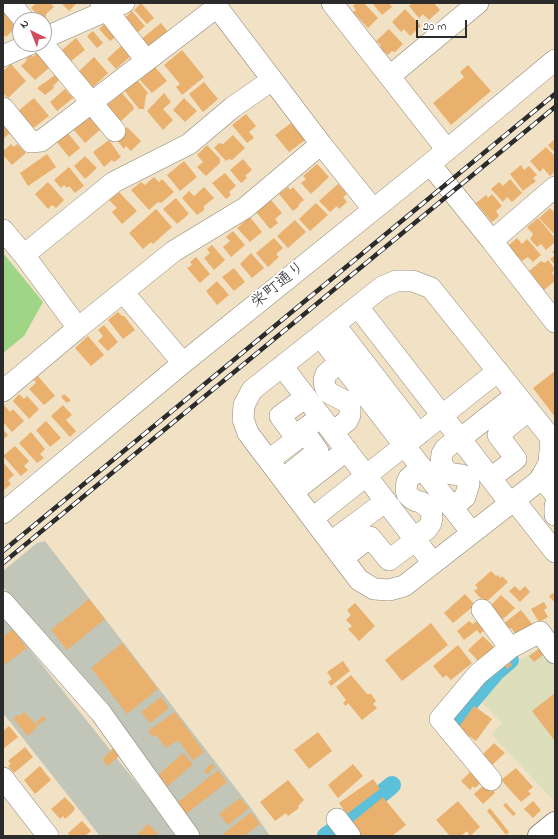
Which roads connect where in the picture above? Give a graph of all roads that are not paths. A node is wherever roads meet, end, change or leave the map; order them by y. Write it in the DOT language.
graph roads {
  1 [pos="10,3"];
  2 [pos="332,3"];
  3 [pos="478,3"];
  4 [pos="110,5"];
  5 [pos="216,5"];
  6 [pos="17,12"];
  7 [pos="52,34"];
  8 [pos="50,52"];
  9 [pos="146,60"];
  10 [pos="555,60"];
  11 [pos="390,76"];
  12 [pos="272,80"];
  13 [pos="91,103"];
  14 [pos="3,108"];
  15 [pos="115,131"];
  16 [pos="321,144"];
  17 [pos="447,150"];
  18 [pos="430,164"];
  19 [pos="555,187"];
  20 [pos="373,210"];
  21 [pos="3,230"];
  22 [pos="492,241"];
  23 [pos="24,255"];
  24 [pos="123,292"];
  25 [pos="358,306"];
  26 [pos="552,310"];
  27 [pos="78,328"];
  28 [pos="327,330"];
  29 [pos="340,362"];
  30 [pos="183,363"];
  31 [pos="282,366"];
  32 [pos="498,371"];
  33 [pos="3,391"];
  34 [pos="306,397"];
  35 [pos="523,403"];
  36 [pos="442,416"];
  37 [pos="327,425"];
  38 [pos="460,438"];
  39 [pos="412,440"];
  40 [pos="553,442"];
  41 [pos="347,450"];
  42 [pos="269,460"];
  43 [pos="421,468"];
  44 [pos="366,476"];
  45 [pos="541,477"];
  46 [pos="491,478"];
  47 [pos="288,485"];
  48 [pos="555,494"];
  49 [pos="516,498"];
  50 [pos="386,501"];
  51 [pos="555,506"];
  52 [pos="452,508"];
  53 [pos="3,513"];
  54 [pos="555,514"];
  55 [pos="313,518"];
  56 [pos="555,531"];
  57 [pos="472,533"];
  58 [pos="415,539"];
  59 [pos="337,550"];
  60 [pos="555,552"];
  61 [pos="434,563"];
  62 [pos="3,602"];
  63 [pos="482,610"];
  64 [pos="510,648"];
  65 [pos="555,653"];
  66 [pos="3,778"];
  67 [pos="491,780"];
  68 [pos="555,823"];
  69 [pos="48,836"];
  70 [pos="189,836"];
  71 [pos="539,836"];
  1 -- 6 [label="street"];
  2 -- 11 [label="street"];
  3 -- 11 [label="street"];
  4 -- 7 [label="street"];
  4 -- 9 [label="street"];
  5 -- 9 [label="street"];
  5 -- 12 [label="street"];
  8 -- 13 [label="street"];
  9 -- 13 [label="street"];
  10 -- 17 [label="street, 栄町通り"];
  11 -- 17 [label="street"];
  12 -- 16 [label="street"];
  12 -- 23 [label="street"];
  13 -- 14 [label="street"];
  13 -- 15 [label="street"];
  16 -- 20 [label="street"];
  16 -- 24 [label="street"];
  17 -- 18 [label="street, 栄町通り"];
  18 -- 20 [label="street, 栄町通り"];
  18 -- 22 [label="street"];
  19 -- 22 [label="street"];
  20 -- 30 [label="street, 栄町通り"];
  21 -- 23 [label="street"];
  22 -- 26 [label="street"];
  23 -- 27 [label="street"];
  24 -- 27 [label="street"];
  24 -- 30 [label="street"];
  25 -- 28 [label="street"];
  25 -- 32 [label="street"];
  25 -- 36 [label="street"];
  27 -- 33 [label="street"];
  28 -- 29 [label="street"];
  28 -- 31 [label="street"];
  28 -- 39 [label="street"];
  29 -- 37 [label="street"];
  29 -- 39 [label="street"];
  30 -- 53 [label="street, 栄町通り"];
  31 -- 34 [label="street"];
  31 -- 42 [label="street"];
  32 -- 35 [label="street"];
  32 -- 36 [label="street"];
  34 -- 37 [label="street"];
  34 -- 42 [label="street"];
  35 -- 38 [label="street"];
  35 -- 40 [label="street"];
  35 -- 46 [label="street"];
  36 -- 38 [label="street"];
  36 -- 39 [label="street"];
  37 -- 41 [label="street"];
  37 -- 47 [label="street"];
  38 -- 46 [label="street"];
  38 -- 52 [label="street"];
  39 -- 43 [label="street"];
  39 -- 44 [label="street"];
  40 -- 45 [label="street"];
  41 -- 44 [label="street"];
  41 -- 47 [label="street"];
  42 -- 47 [label="street"];
  43 -- 52 [label="street"];
  43 -- 58 [label="street"];
  44 -- 50 [label="street"];
  44 -- 55 [label="street"];
  45 -- 48 [label="street"];
  45 -- 49 [label="street"];
  46 -- 49 [label="street"];
  47 -- 55 [label="street"];
  49 -- 56 [label="street"];
  49 -- 57 [label="street"];
  49 -- 60 [label="street"];
  50 -- 58 [label="street"];
  50 -- 59 [label="street"];
  51 -- 54 [label="street"];
  52 -- 57 [label="street"];
  55 -- 59 [label="street"];
  57 -- 61 [label="street"];
  58 -- 59 [label="street"];
  58 -- 61 [label="street"];
  59 -- 61 [label="street"];
  62 -- 70 [label="street"];
  63 -- 64 [label="street"];
  64 -- 65 [label="street"];
  64 -- 67 [label="street"];
  66 -- 69 [label="street"];
  68 -- 71 [label="main road"];
}
